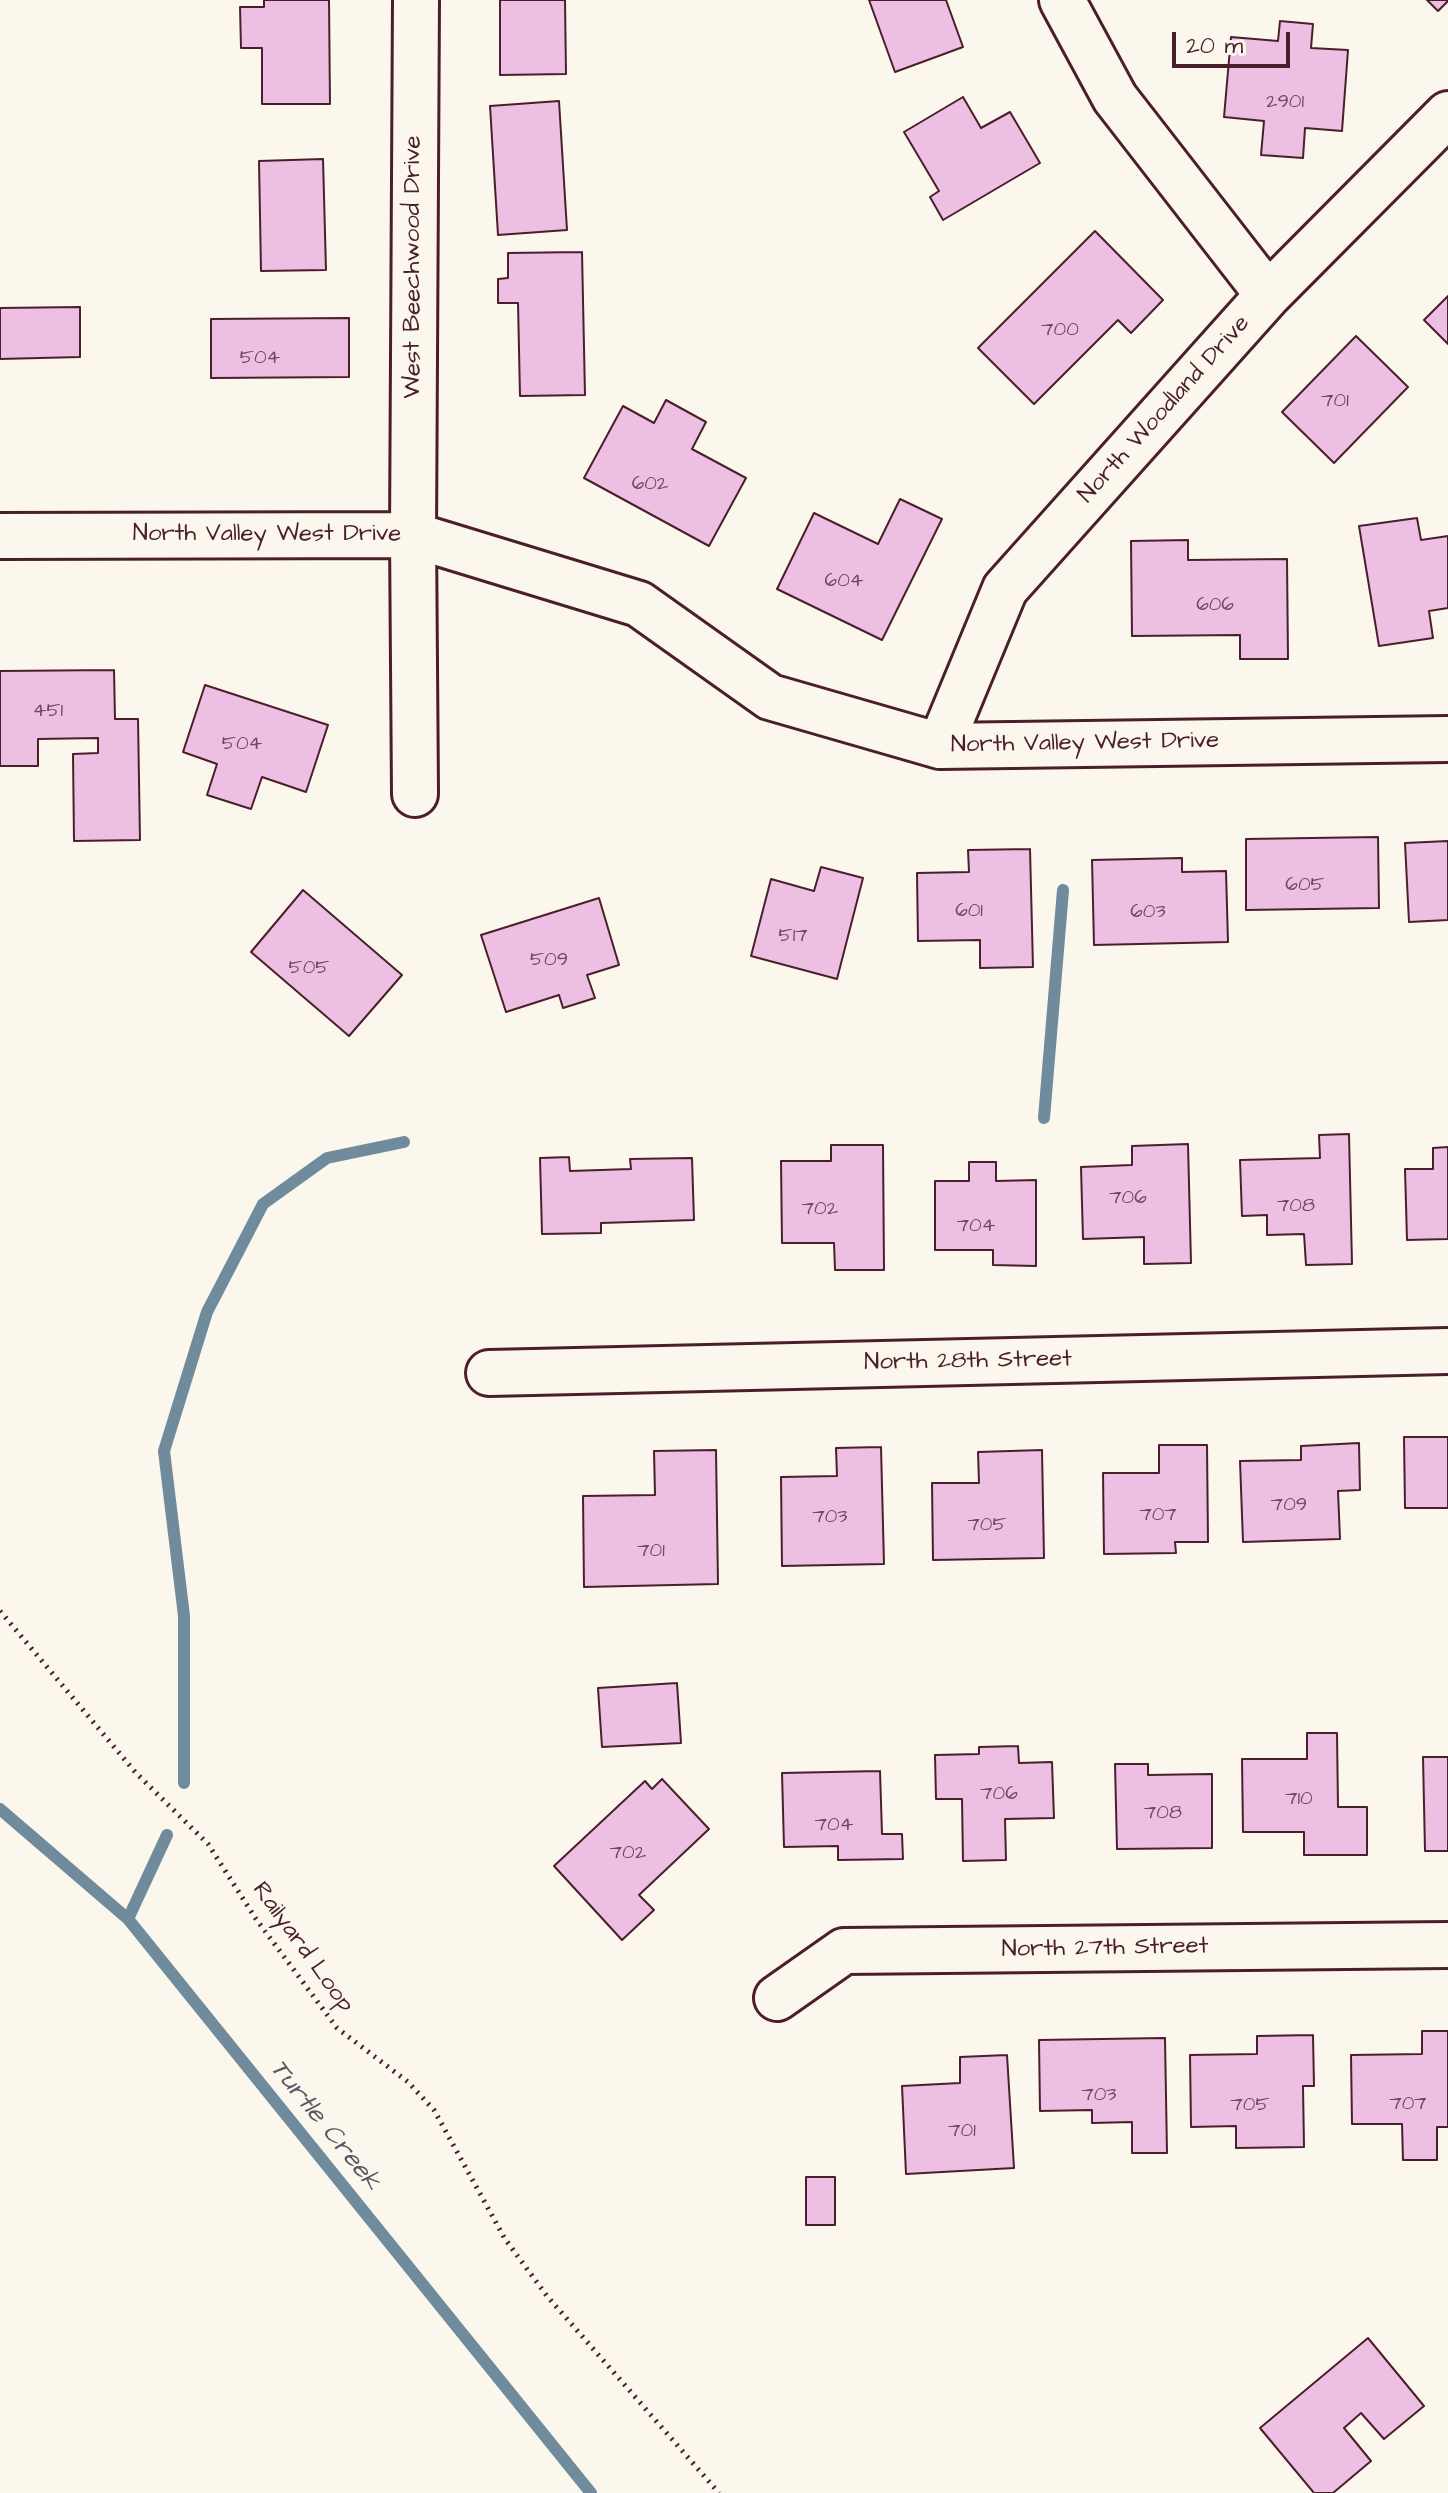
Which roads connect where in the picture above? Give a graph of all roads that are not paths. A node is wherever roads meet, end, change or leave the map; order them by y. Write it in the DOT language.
graph roads {
  1 [pos="416,0"];
  2 [pos="1062,0"];
  3 [pos="1448,114"];
  4 [pos="1268,295"];
  5 [pos="413,535"];
  6 [pos="0,536"];
  7 [pos="1448,739"];
  8 [pos="940,746"];
  9 [pos="415,794"];
  10 [pos="1448,1351"];
  11 [pos="489,1373"];
  12 [pos="1448,1945"];
  13 [pos="777,1998"];
  1 -- 5 [label="street, West Beechwood Drive"];
  2 -- 4 [label="street"];
  3 -- 4 [label="street, North Woodland Drive"];
  4 -- 8 [label="street, North Woodland Drive"];
  5 -- 6 [label="street, North Valley West Drive"];
  5 -- 8 [label="street, North Valley West Drive"];
  5 -- 9 [label="street, West Beechwood Drive"];
  7 -- 8 [label="street, North Valley West Drive"];
  10 -- 11 [label="street, North 28th Street"];
  12 -- 13 [label="street, North 27th Street"];
}
